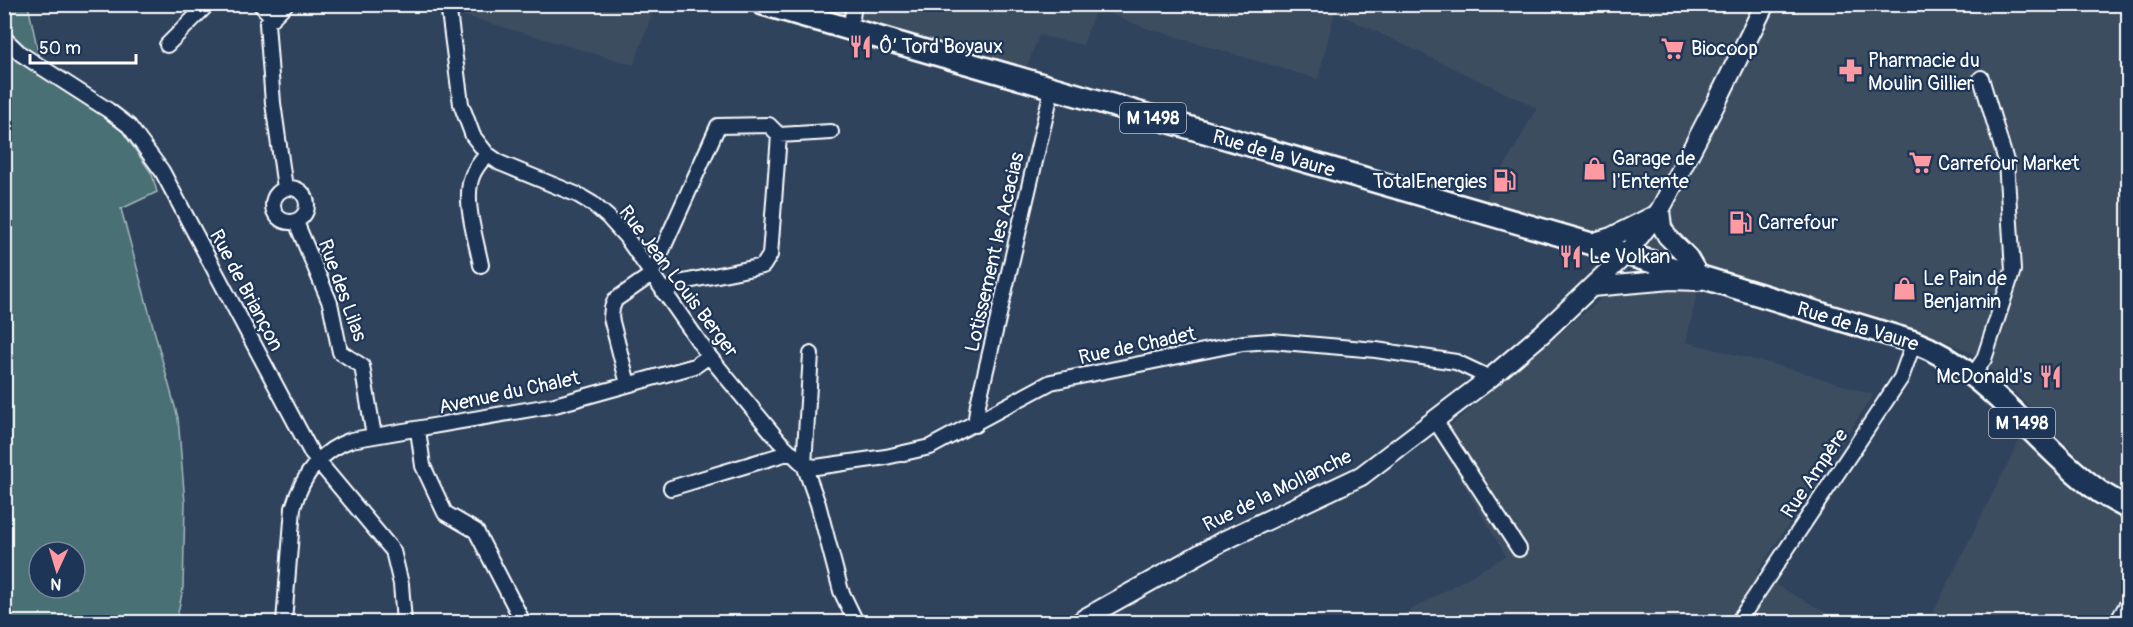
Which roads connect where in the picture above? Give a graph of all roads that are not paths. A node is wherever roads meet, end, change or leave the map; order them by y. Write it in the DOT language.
graph roads {
  1 [pos="208,4"];
  2 [pos="260,4"];
  3 [pos="286,4"];
  4 [pos="448,4"];
  5 [pos="763,4"];
  6 [pos="854,4"];
  7 [pos="1765,4"];
  8 [pos="273,18"];
  9 [pos="847,30"];
  10 [pos="4,38"];
  11 [pos="167,45"];
  12 [pos="1981,78"];
  13 [pos="1052,89"];
  14 [pos="831,132"];
  15 [pos="779,135"];
  16 [pos="487,154"];
  17 [pos="285,188"];
  18 [pos="1656,213"];
  19 [pos="296,222"];
  20 [pos="1588,244"];
  21 [pos="1626,254"];
  22 [pos="481,264"];
  23 [pos="651,275"];
  24 [pos="1706,279"];
  25 [pos="1592,287"];
  26 [pos="664,293"];
  27 [pos="1914,342"];
  28 [pos="811,354"];
  29 [pos="709,356"];
  30 [pos="1973,375"];
  31 [pos="1490,378"];
  32 [pos="628,384"];
  33 [pos="1435,420"];
  34 [pos="975,424"];
  35 [pos="418,430"];
  36 [pos="374,436"];
  37 [pos="791,452"];
  38 [pos="318,461"];
  39 [pos="804,465"];
  40 [pos="671,488"];
  41 [pos="2128,508"];
  42 [pos="1519,549"];
  43 [pos="2128,603"];
  44 [pos="284,622"];
  45 [pos="404,622"];
  46 [pos="523,622"];
  47 [pos="856,622"];
  48 [pos="1080,622"];
  49 [pos="1738,622"];
  50 [pos="2117,622"];
  1 -- 11 [label="street"];
  2 -- 8 [label="street"];
  3 -- 8 [label="street"];
  4 -- 16 [label="street, Rue Jean Louis Berger"];
  5 -- 9 [label="main road, Rue de la Vaure / M 1498"];
  6 -- 9 [label="street"];
  7 -- 18 [label="main road, Rue de la Mollanche"];
  8 -- 17 [label="street, Rue des Lilas"];
  9 -- 13 [label="main road, Rue de la Vaure / M 1498"];
  10 -- 38 [label="street, Rue de Briançon"];
  12 -- 30 [label="street"];
  13 -- 20 [label="main road, Rue de la Vaure / M 1498"];
  13 -- 34 [label="street, Lotissement les Acacias"];
  14 -- 15 [label="street"];
  15 -- 23 [label="street"];
  15 -- 26 [label="street"];
  16 -- 22 [label="street"];
  16 -- 23 [label="street, Rue Jean Louis Berger"];
  17 -- 19 [label="street, Rue des Lilas"];
  17 -- 19 [label="street, Rue des Lilas"];
  18 -- 20 [label="main road"];
  18 -- 21 [label="main road, Rue de la Mollanche"];
  18 -- 24 [label="main road"];
  19 -- 36 [label="street, Rue des Lilas"];
  20 -- 21 [label="main road, M 1498"];
  21 -- 24 [label="main road, M 1498"];
  21 -- 25 [label="main road, Rue de la Mollanche"];
  23 -- 26 [label="street, Rue Jean Louis Berger"];
  23 -- 32 [label="street"];
  24 -- 25 [label="main road, Rue de la Vaure"];
  24 -- 27 [label="main road, Rue de la Vaure / M 1498"];
  25 -- 31 [label="main road, Rue de la Mollanche"];
  26 -- 29 [label="street, Rue Jean Louis Berger"];
  27 -- 30 [label="main road, Rue de la Vaure / M 1498"];
  27 -- 49 [label="street, Rue Ampère"];
  28 -- 39 [label="street"];
  29 -- 32 [label="street, Avenue du Chalet"];
  29 -- 37 [label="street, Rue Jean Louis Berger"];
  30 -- 41 [label="main road, Rue de la Vaure / M 1498"];
  31 -- 33 [label="main road, Rue de la Mollanche"];
  31 -- 34 [label="street, Rue de Chadet"];
  32 -- 35 [label="street, Avenue du Chalet"];
  33 -- 42 [label="street"];
  33 -- 48 [label="main road, Rue de la Mollanche"];
  34 -- 39 [label="street, Rue de Chadet"];
  35 -- 36 [label="street, Avenue du Chalet"];
  35 -- 46 [label="street"];
  36 -- 38 [label="street, Avenue du Chalet"];
  37 -- 39 [label="street, Rue Jean Louis Berger"];
  37 -- 40 [label="street"];
  38 -- 44 [label="street"];
  38 -- 45 [label="street, Rue de Briançon"];
  39 -- 47 [label="street, Rue Jean Louis Berger"];
  43 -- 50 [label="street"];
}
